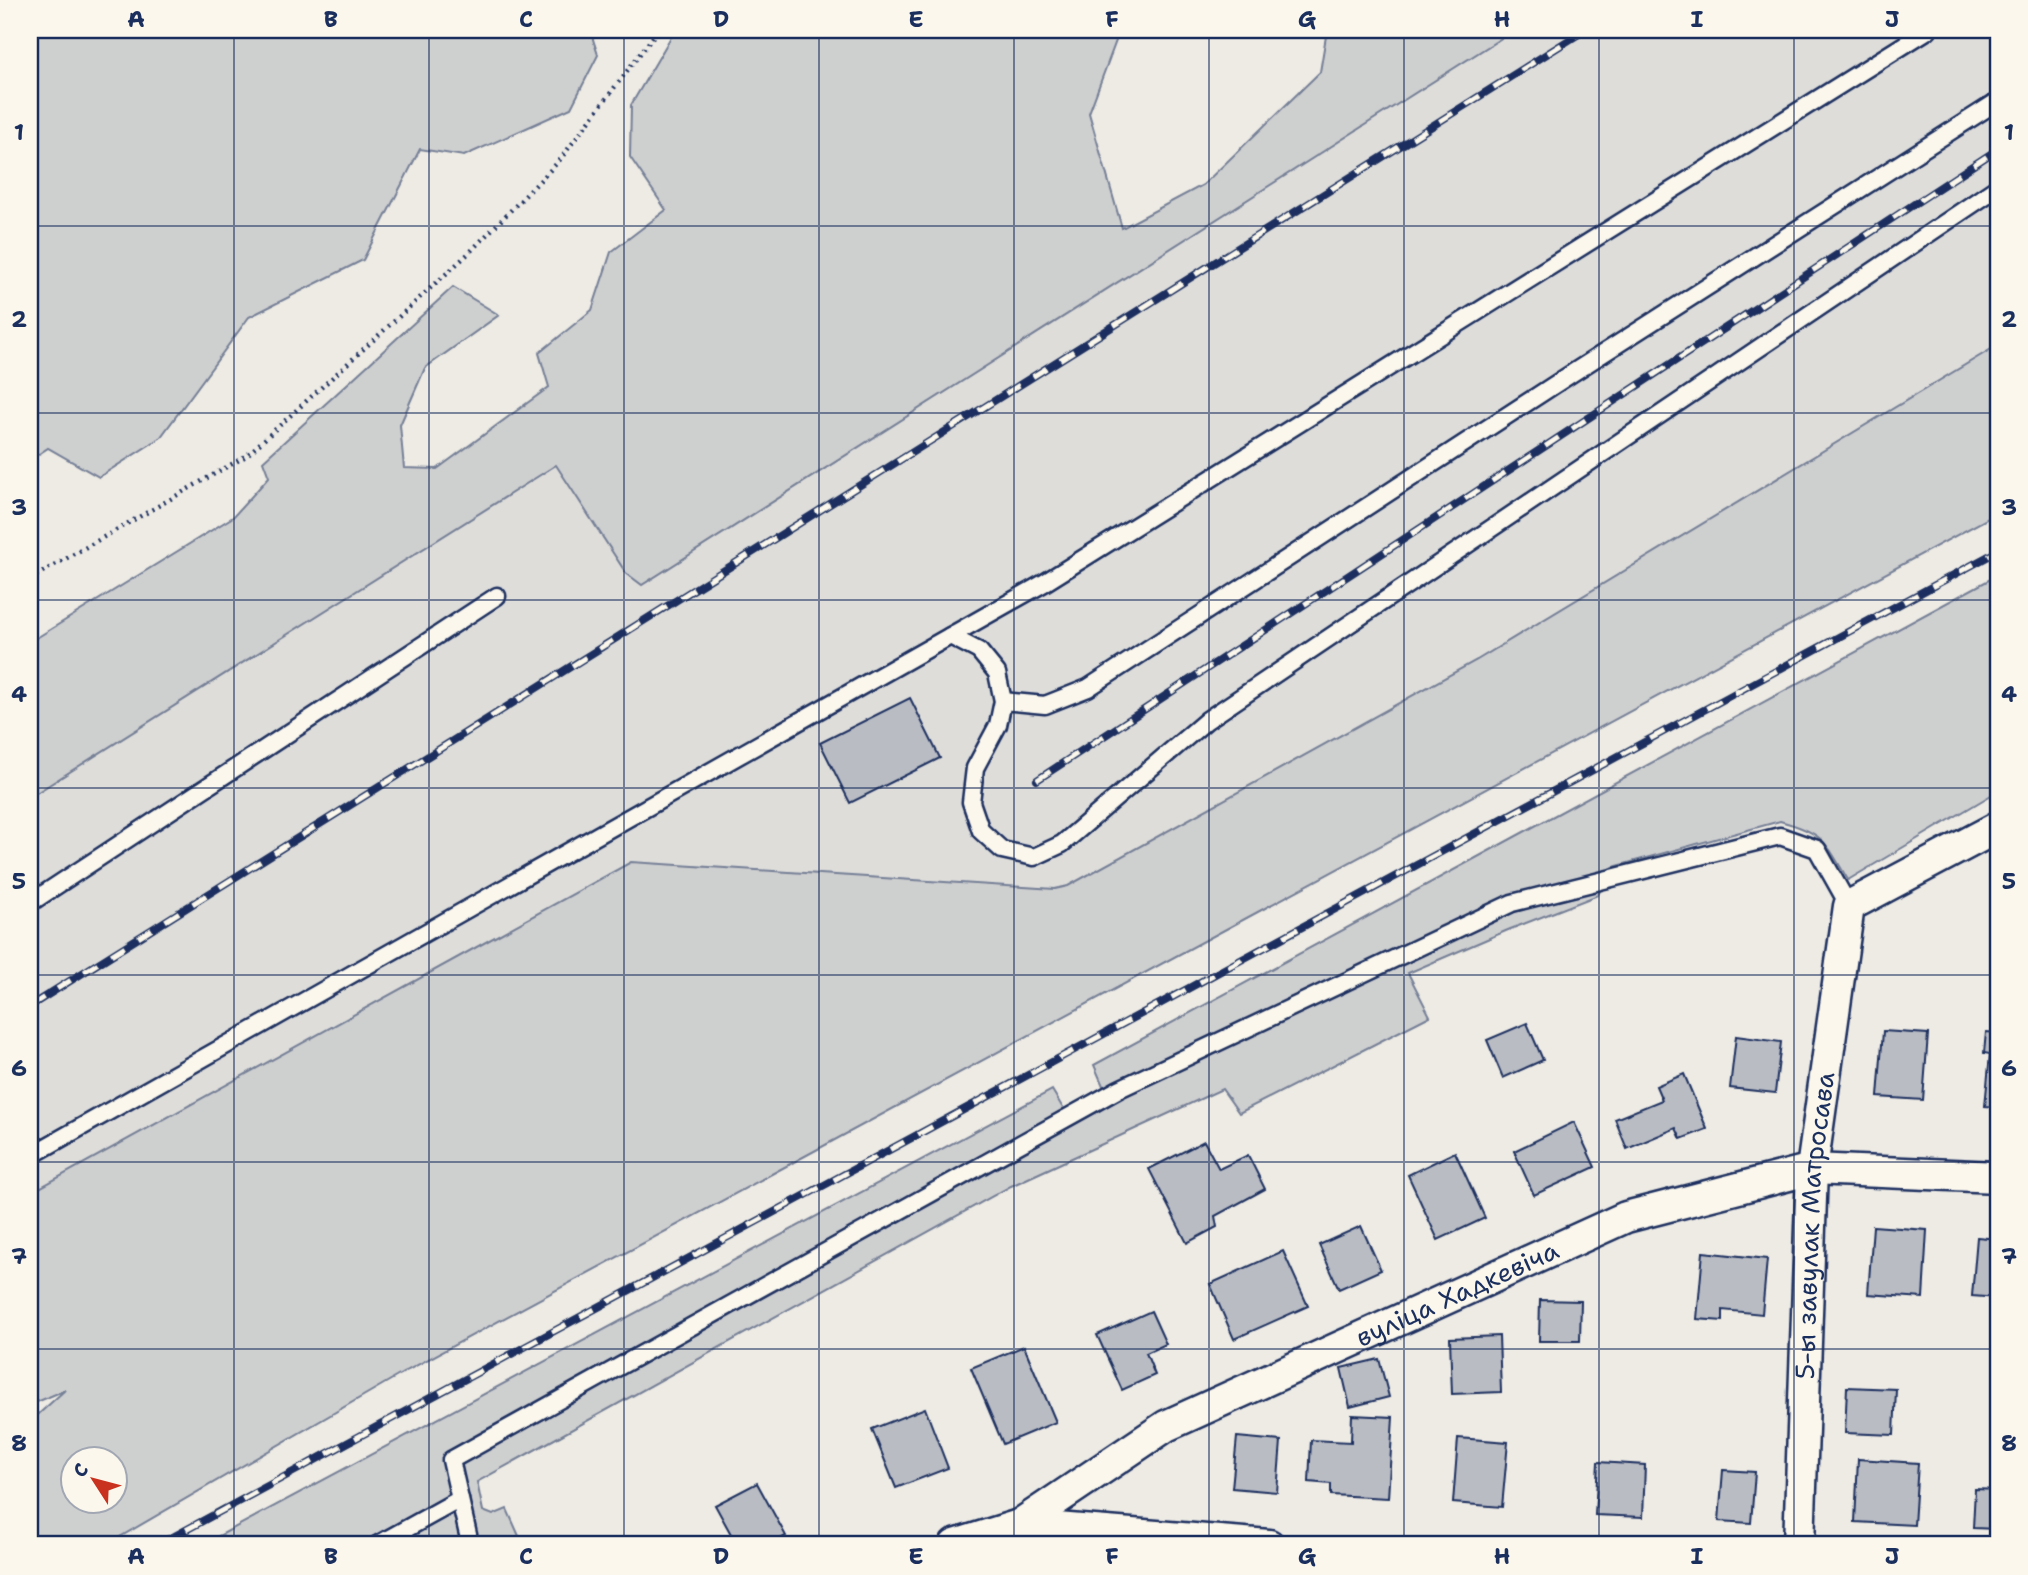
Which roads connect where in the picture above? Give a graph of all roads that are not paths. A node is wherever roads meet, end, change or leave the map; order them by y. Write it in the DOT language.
graph roads {
  1 [pos="1928,30"];
  2 [pos="1998,101"];
  3 [pos="1998,187"];
  4 [pos="497,596"];
  5 [pos="950,636"];
  6 [pos="1003,701"];
  7 [pos="1998,827"];
  8 [pos="30,903"];
  9 [pos="1849,906"];
  10 [pos="30,1156"];
  11 [pos="1812,1169"];
  12 [pos="1998,1177"];
  13 [pos="460,1499"];
  14 [pos="1019,1525"];
  15 [pos="377,1545"];
  16 [pos="472,1545"];
  17 [pos="955,1545"];
  18 [pos="1269,1545"];
  19 [pos="1799,1545"];
  1 -- 5 [label="lane"];
  2 -- 6 [label="lane"];
  3 -- 6 [label="lane"];
  4 -- 8 [label="lane"];
  5 -- 6 [label="lane"];
  5 -- 10 [label="lane"];
  7 -- 9 [label="street"];
  9 -- 11 [label="street, 5-ы завулак Матросава"];
  9 -- 13 [label="lane"];
  11 -- 12 [label="street, вуліца Хадкевіча"];
  11 -- 14 [label="street, вуліца Хадкевіча"];
  11 -- 19 [label="street, 5-ы завулак Матросава"];
  13 -- 15 [label="lane"];
  13 -- 16 [label="lane"];
  14 -- 17 [label="street, вуліца Хадкевіча"];
  14 -- 18 [label="street"];
}
